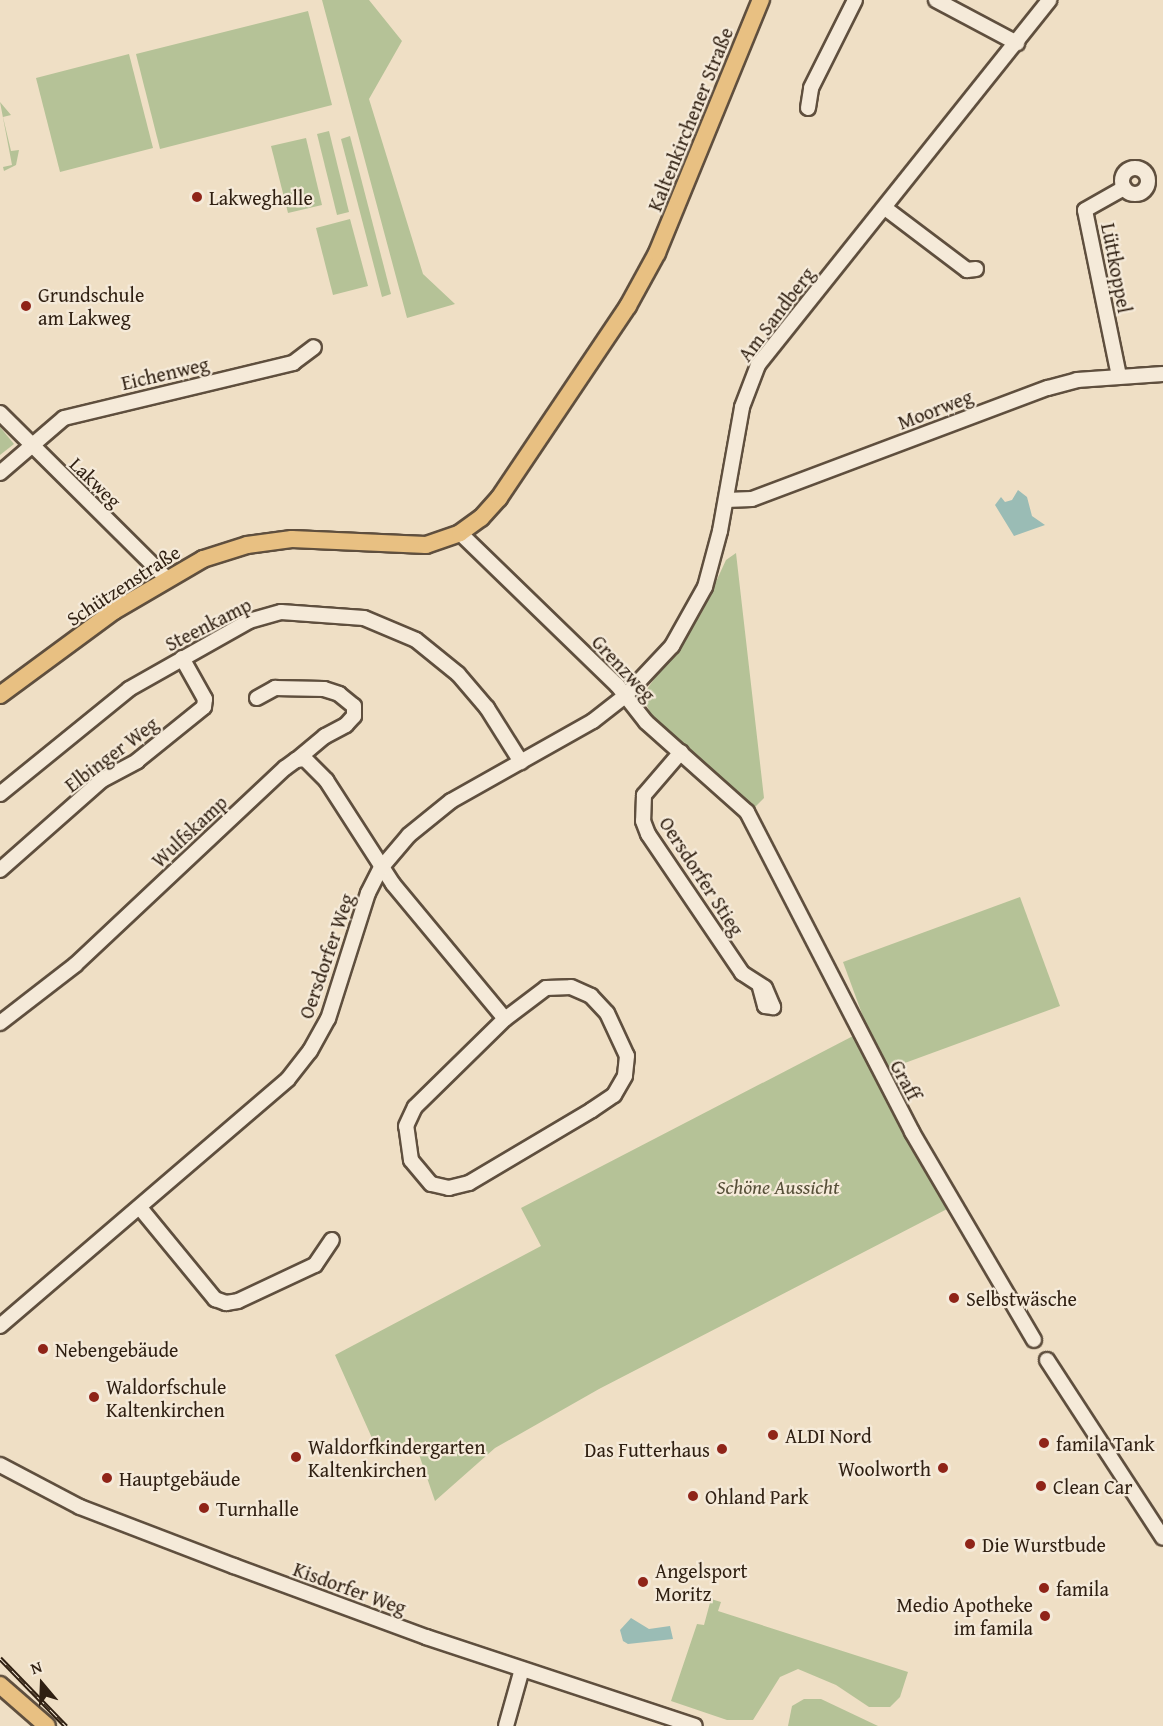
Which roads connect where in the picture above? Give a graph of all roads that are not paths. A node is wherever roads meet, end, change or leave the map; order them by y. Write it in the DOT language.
graph roads {
  1 [pos="760,0"];
  2 [pos="855,0"];
  3 [pos="936,0"];
  4 [pos="1049,0"];
  5 [pos="1017,43"];
  6 [pos="808,108"];
  7 [pos="1124,188"];
  8 [pos="885,208"];
  9 [pos="976,269"];
  10 [pos="314,348"];
  11 [pos="1163,374"];
  12 [pos="1119,376"];
  13 [pos="0,413"];
  14 [pos="30,446"];
  15 [pos="0,473"];
  16 [pos="726,500"];
  17 [pos="460,533"];
  18 [pos="166,578"];
  19 [pos="182,658"];
  20 [pos="0,695"];
  21 [pos="625,696"];
  22 [pos="257,698"];
  23 [pos="681,752"];
  24 [pos="296,760"];
  25 [pos="521,762"];
  26 [pos="0,794"];
  27 [pos="759,830"];
  28 [pos="381,868"];
  29 [pos="0,870"];
  30 [pos="760,987"];
  31 [pos="505,1019"];
  32 [pos="0,1023"];
  33 [pos="141,1209"];
  34 [pos="332,1240"];
  35 [pos="0,1326"];
  36 [pos="1034,1340"];
  37 [pos="1047,1360"];
  38 [pos="0,1465"];
  39 [pos="1163,1538"];
  40 [pos="522,1669"];
  41 [pos="0,1685"];
  42 [pos="47,1726"];
  43 [pos="506,1726"];
  44 [pos="695,1726"];
  1 -- 17 [label="main road, Kaltenkirchener Straße"];
  2 -- 6 [label="street"];
  3 -- 5 [label="street"];
  4 -- 5 [label="street, Am Sandberg"];
  5 -- 8 [label="street, Am Sandberg"];
  7 -- 12 [label="street, Lüttkoppel"];
  8 -- 9 [label="street"];
  8 -- 16 [label="street, Am Sandberg"];
  10 -- 14 [label="street, Eichenweg"];
  11 -- 12 [label="street, Moorweg"];
  12 -- 16 [label="street, Moorweg"];
  13 -- 14 [label="street, Lakweg"];
  14 -- 15 [label="street, Eichenweg"];
  14 -- 18 [label="street, Lakweg"];
  16 -- 21 [label="street, Am Sandberg"];
  17 -- 18 [label="main road, Schützenstraße"];
  17 -- 21 [label="street, Grenzweg"];
  18 -- 20 [label="main road, Schützenstraße"];
  19 -- 25 [label="street, Steenkamp"];
  19 -- 26 [label="street, Steenkamp"];
  19 -- 29 [label="street, Elbinger Weg"];
  21 -- 23 [label="street, Grenzweg"];
  21 -- 25 [label="street, Oersdorfer Weg"];
  22 -- 24 [label="street, Wulfskamp"];
  23 -- 27 [label="street, Grenzweg"];
  23 -- 30 [label="street, Oersdorfer Stieg"];
  24 -- 28 [label="street"];
  24 -- 32 [label="street, Wulfskamp"];
  25 -- 28 [label="street, Oersdorfer Weg"];
  27 -- 36 [label="street, Graff"];
  28 -- 31 [label="street"];
  28 -- 33 [label="street, Oersdorfer Weg"];
  31 -- 31 [label="street"];
  33 -- 34 [label="street"];
  33 -- 35 [label="street, Oersdorfer Weg"];
  37 -- 39 [label="street"];
  38 -- 40 [label="street, Kisdorfer Weg"];
  40 -- 43 [label="street"];
  40 -- 44 [label="street, Kisdorfer Weg"];
  41 -- 42 [label="main road"];
}
